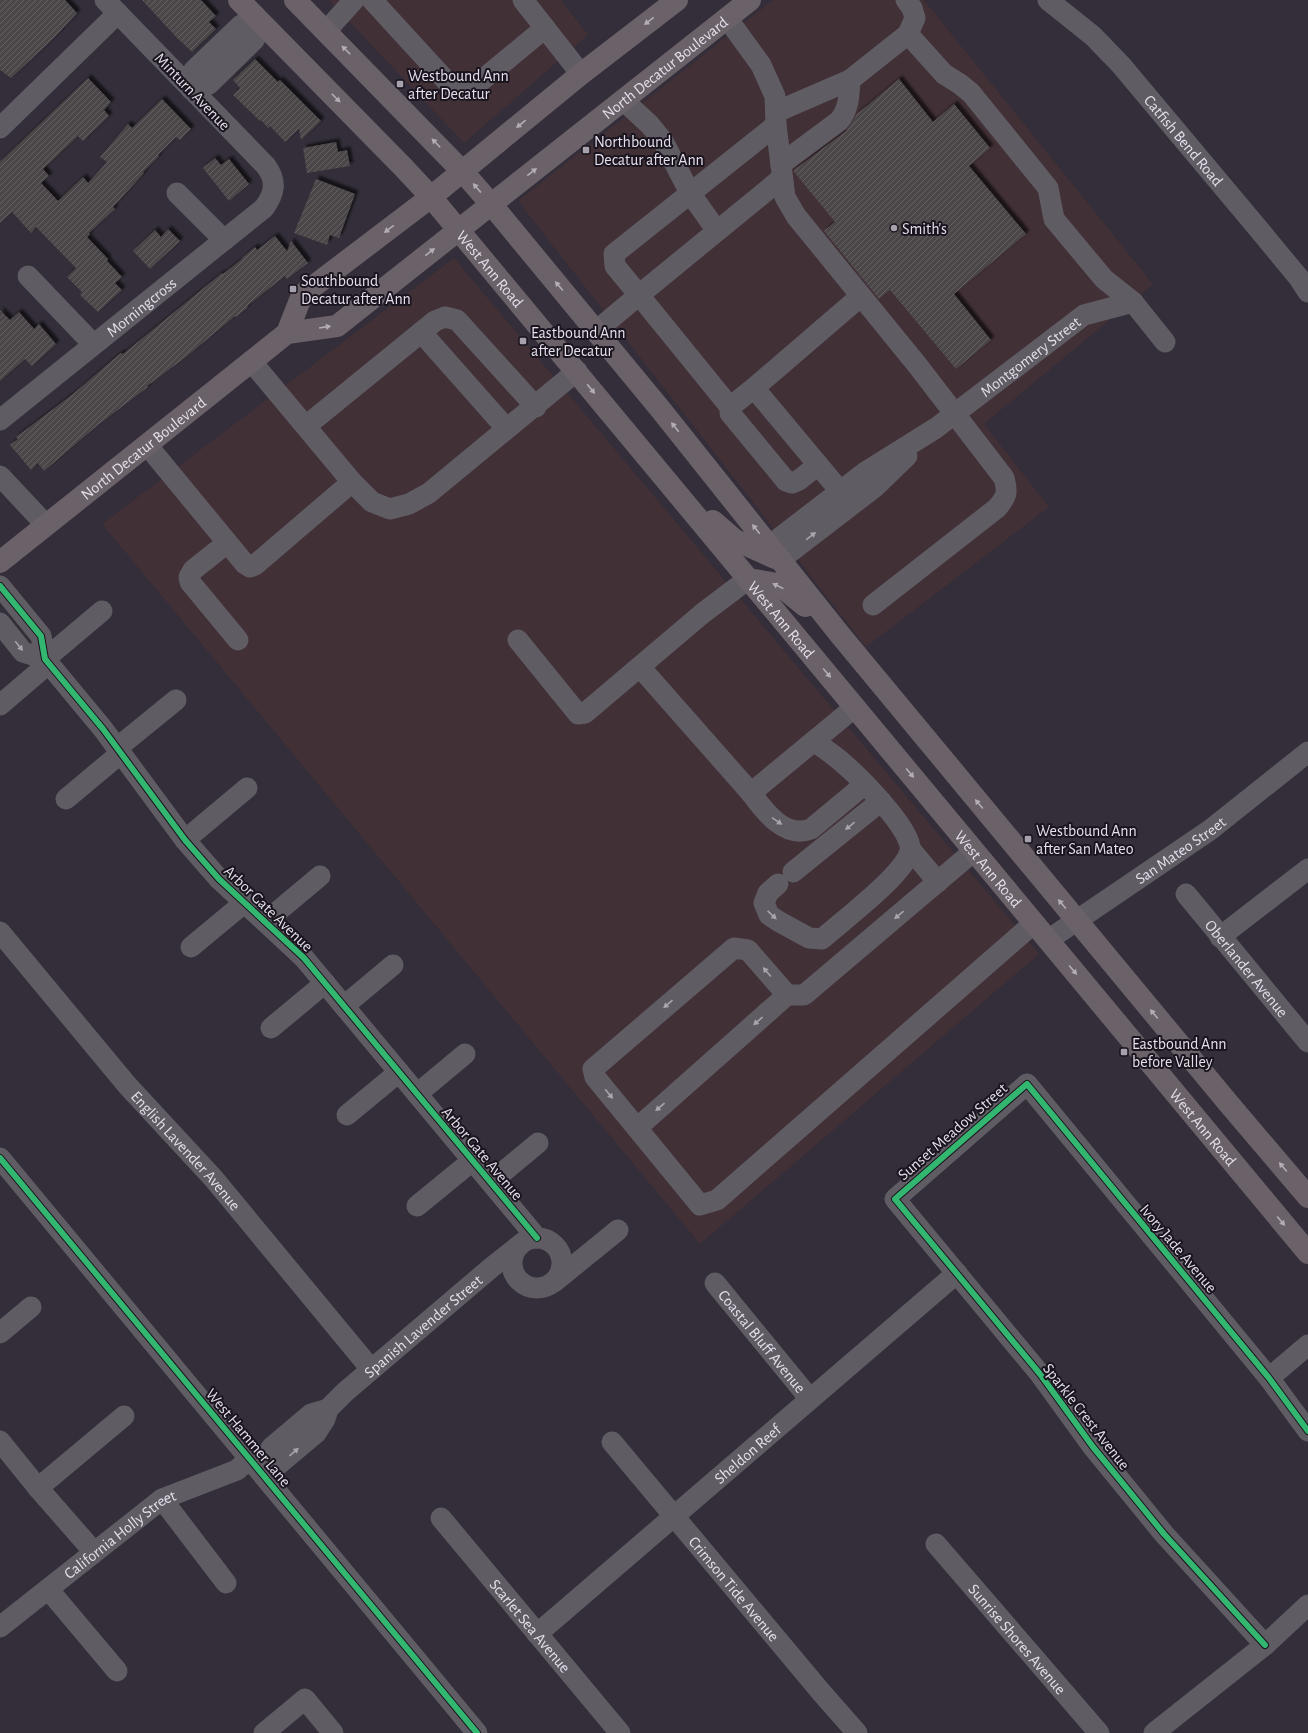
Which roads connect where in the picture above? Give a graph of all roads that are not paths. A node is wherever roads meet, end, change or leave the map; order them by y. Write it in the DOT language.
graph roads {
  1 [pos="239,0"];
  2 [pos="295,0"];
  3 [pos="354,0"];
  4 [pos="372,0"];
  5 [pos="523,0"];
  6 [pos="676,0"];
  7 [pos="750,0"];
  8 [pos="906,0"];
  9 [pos="1048,0"];
  10 [pos="111,6"];
  11 [pos="726,9"];
  12 [pos="260,22"];
  13 [pos="545,28"];
  14 [pos="326,31"];
  15 [pos="908,34"];
  16 [pos="581,74"];
  17 [pos="850,80"];
  18 [pos="191,89"];
  19 [pos="623,100"];
  20 [pos="776,119"];
  21 [pos="0,128"];
  22 [pos="782,171"];
  23 [pos="463,172"];
  24 [pos="274,187"];
  25 [pos="177,193"];
  26 [pos="690,193"];
  27 [pos="431,197"];
  28 [pos="491,204"];
  29 [pos="458,230"];
  30 [pos="718,231"];
  31 [pos="224,240"];
  32 [pos="28,276"];
  33 [pos="1308,292"];
  34 [pos="638,295"];
  35 [pos="861,296"];
  36 [pos="1133,302"];
  37 [pos="596,331"];
  38 [pos="421,332"];
  39 [pos="287,333"];
  40 [pos="1165,342"];
  41 [pos="93,344"];
  42 [pos="252,361"];
  43 [pos="577,371"];
  44 [pos="754,388"];
  45 [pos="536,407"];
  46 [pos="730,407"];
  47 [pos="955,414"];
  48 [pos="0,420"];
  49 [pos="306,426"];
  50 [pos="506,428"];
  51 [pos="936,428"];
  52 [pos="147,445"];
  53 [pos="818,465"];
  54 [pos="0,476"];
  55 [pos="352,482"];
  56 [pos="669,484"];
  57 [pos="840,491"];
  58 [pos="46,525"];
  59 [pos="227,543"];
  60 [pos="774,553"];
  61 [pos="0,562"];
  62 [pos="748,579"];
  63 [pos="0,586"];
  64 [pos="874,605"];
  65 [pos="102,611"];
  66 [pos="0,623"];
  67 [pos="841,636"];
  68 [pos="238,640"];
  69 [pos="518,640"];
  70 [pos="47,662"];
  71 [pos="640,667"];
  72 [pos="176,700"];
  73 [pos="0,705"];
  74 [pos="855,707"];
  75 [pos="814,741"];
  76 [pos="119,751"];
  77 [pos="1308,752"];
  78 [pos="865,784"];
  79 [pos="247,788"];
  80 [pos="751,793"];
  81 [pos="66,799"];
  82 [pos="881,801"];
  83 [pos="185,840"];
  84 [pos="910,850"];
  85 [pos="974,851"];
  86 [pos="1308,869"];
  87 [pos="320,876"];
  88 [pos="933,886"];
  89 [pos="1186,894"];
  90 [pos="244,903"];
  91 [pos="1076,921"];
  92 [pos="265,922"];
  93 [pos="1034,923"];
  94 [pos="0,932"];
  95 [pos="1220,937"];
  96 [pos="1048,940"];
  97 [pos="191,947"];
  98 [pos="393,965"];
  99 [pos="325,983"];
  100 [pos="787,995"];
  101 [pos="344,1006"];
  102 [pos="271,1028"];
  103 [pos="1308,1042"];
  104 [pos="466,1054"];
  105 [pos="399,1072"];
  106 [pos="1027,1084"];
  107 [pos="417,1094"];
  108 [pos="347,1115"];
  109 [pos="637,1128"];
  110 [pos="538,1143"];
  111 [pos="0,1158"];
  112 [pos="472,1160"];
  113 [pos="491,1182"];
  114 [pos="1308,1197"];
  115 [pos="895,1198"];
  116 [pos="417,1206"];
  117 [pos="618,1230"];
  118 [pos="529,1242"];
  119 [pos="1308,1253"];
  120 [pos="956,1273"];
  121 [pos="553,1282"];
  122 [pos="714,1283"];
  123 [pos="31,1307"];
  124 [pos="0,1333"];
  125 [pos="1308,1345"];
  126 [pos="371,1369"];
  127 [pos="1269,1378"];
  128 [pos="810,1399"];
  129 [pos="124,1416"];
  130 [pos="1308,1431"];
  131 [pos="612,1442"];
  132 [pos="3,1450"];
  133 [pos="255,1464"];
  134 [pos="38,1488"];
  135 [pos="162,1499"];
  136 [pos="674,1516"];
  137 [pos="441,1518"];
  138 [pos="936,1544"];
  139 [pos="94,1552"];
  140 [pos="226,1583"];
  141 [pos="48,1589"];
  142 [pos="1308,1605"];
  143 [pos="0,1627"];
  144 [pos="537,1634"];
  145 [pos="1265,1645"];
  146 [pos="117,1671"];
  147 [pos="264,1733"];
  148 [pos="333,1733"];
  149 [pos="477,1733"];
  150 [pos="620,1733"];
  151 [pos="857,1733"];
  152 [pos="1099,1733"];
  153 [pos="1154,1733"];
  1 -- 12 [label="main road, West Ann Road"];
  2 -- 14 [label="main road"];
  3 -- 14 [label="street"];
  4 -- 13 [label="street"];
  5 -- 13 [label="street"];
  6 -- 16 [label="main road, North Decatur Boulevard, one-way"];
  7 -- 11 [label="main road, North Decatur Boulevard"];
  8 -- 15 [label="street"];
  9 -- 33 [label="street, Catfish Bend Road"];
  10 -- 18 [label="street, Minturn Avenue"];
  10 -- 21 [label="street"];
  11 -- 19 [label="main road, North Decatur Boulevard"];
  11 -- 20 [label="street"];
  12 -- 18 [label="street"];
  12 -- 27 [label="main road, West Ann Road, one-way"];
  13 -- 16 [label="street"];
  23 -- 14 [label="main road, one-way"];
  15 -- 17 [label="street"];
  15 -- 36 [label="street"];
  16 -- 23 [label="main road, North Decatur Boulevard, one-way"];
  17 -- 20 [label="street"];
  17 -- 22 [label="street"];
  18 -- 24 [label="street, Minturn Avenue"];
  19 -- 26 [label="street"];
  28 -- 19 [label="main road, North Decatur Boulevard, one-way"];
  20 -- 22 [label="street"];
  20 -- 26 [label="street"];
  22 -- 30 [label="street"];
  22 -- 35 [label="street"];
  23 -- 27 [label="main road, North Decatur Boulevard"];
  28 -- 23 [label="main road, one-way"];
  24 -- 31 [label="street, Morningcross"];
  25 -- 31 [label="street"];
  26 -- 30 [label="street"];
  26 -- 34 [label="street"];
  27 -- 29 [label="main road, West Ann Road"];
  27 -- 39 [label="main road, North Decatur Boulevard, one-way"];
  28 -- 29 [label="main road, North Decatur Boulevard"];
  37 -- 28 [label="main road, one-way"];
  39 -- 29 [label="main road, North Decatur Boulevard, one-way"];
  29 -- 43 [label="main road, West Ann Road"];
  30 -- 34 [label="street"];
  31 -- 41 [label="street, Morningcross"];
  32 -- 41 [label="street"];
  34 -- 37 [label="street"];
  34 -- 46 [label="street"];
  35 -- 44 [label="street"];
  35 -- 47 [label="street"];
  36 -- 40 [label="street"];
  36 -- 47 [label="street, Montgomery Street"];
  60 -- 37 [label="main road, one-way"];
  38 -- 45 [label="street"];
  38 -- 49 [label="street"];
  38 -- 50 [label="street"];
  39 -- 42 [label="main road, North Decatur Boulevard"];
  41 -- 48 [label="street, Morningcross"];
  42 -- 49 [label="street"];
  42 -- 52 [label="main road, North Decatur Boulevard"];
  43 -- 45 [label="street"];
  43 -- 56 [label="main road, West Ann Road, one-way"];
  44 -- 46 [label="street"];
  44 -- 53 [label="street"];
  45 -- 50 [label="street"];
  46 -- 53 [label="street"];
  47 -- 51 [label="street, Montgomery Street"];
  47 -- 64 [label="street"];
  49 -- 55 [label="street"];
  50 -- 55 [label="street"];
  51 -- 57 [label="street, Montgomery Street"];
  60 -- 51 [label="street, Montgomery Street, one-way"];
  52 -- 58 [label="main road, North Decatur Boulevard"];
  52 -- 59 [label="street"];
  53 -- 57 [label="street"];
  54 -- 58 [label="street"];
  55 -- 59 [label="street"];
  56 -- 60 [label="main road"];
  56 -- 62 [label="main road, West Ann Road"];
  57 -- 60 [label="street, Montgomery Street"];
  58 -- 61 [label="main road, North Decatur Boulevard"];
  59 -- 68 [label="street"];
  60 -- 67 [label="main road"];
  67 -- 62 [label="main road, one-way"];
  62 -- 71 [label="street"];
  62 -- 74 [label="main road, West Ann Road, one-way"];
  63 -- 70 [label="street"];
  65 -- 70 [label="street"];
  66 -- 70 [label="street, one-way"];
  91 -- 67 [label="main road, one-way"];
  69 -- 71 [label="street"];
  70 -- 73 [label="street"];
  70 -- 76 [label="street, Arbor Gate Avenue"];
  71 -- 80 [label="street"];
  72 -- 76 [label="street"];
  74 -- 75 [label="street"];
  74 -- 85 [label="main road, West Ann Road, one-way"];
  75 -- 78 [label="street"];
  75 -- 80 [label="street"];
  76 -- 81 [label="street"];
  76 -- 83 [label="street, Arbor Gate Avenue"];
  77 -- 91 [label="street, San Mateo Street"];
  80 -- 78 [label="street, one-way"];
  78 -- 82 [label="street"];
  79 -- 83 [label="street"];
  82 -- 84 [label="street"];
  82 -- 84 [label="street, one-way"];
  83 -- 90 [label="street, Arbor Gate Avenue"];
  84 -- 88 [label="street"];
  85 -- 88 [label="street"];
  85 -- 93 [label="main road, West Ann Road"];
  86 -- 95 [label="street"];
  87 -- 92 [label="street"];
  88 -- 100 [label="street, one-way"];
  89 -- 95 [label="street, Oberlander Avenue"];
  90 -- 92 [label="street, Arbor Gate Avenue"];
  90 -- 97 [label="street"];
  91 -- 96 [label="street, San Mateo Street"];
  114 -- 91 [label="main road, one-way"];
  92 -- 99 [label="street, Arbor Gate Avenue"];
  93 -- 96 [label="main road, West Ann Road"];
  93 -- 109 [label="street"];
  94 -- 126 [label="street, English Lavender Avenue"];
  95 -- 103 [label="street, Oberlander Avenue"];
  96 -- 119 [label="main road, West Ann Road, one-way"];
  98 -- 101 [label="street"];
  99 -- 101 [label="street, Arbor Gate Avenue"];
  99 -- 102 [label="street"];
  100 -- 109 [label="street, one-way"];
  100 -- 109 [label="street, one-way"];
  101 -- 105 [label="street, Arbor Gate Avenue"];
  104 -- 107 [label="street"];
  105 -- 107 [label="street, Arbor Gate Avenue"];
  105 -- 108 [label="street"];
  106 -- 115 [label="street, Sunset Meadow Street"];
  106 -- 127 [label="street, Ivory Jade Avenue"];
  107 -- 112 [label="street, Arbor Gate Avenue"];
  110 -- 113 [label="street"];
  111 -- 133 [label="street, West Hammer Lane"];
  112 -- 113 [label="street, Arbor Gate Avenue"];
  112 -- 116 [label="street"];
  113 -- 118 [label="street, Arbor Gate Avenue"];
  115 -- 120 [label="street, Sparkle Crest Avenue"];
  117 -- 121 [label="street"];
  118 -- 121 [label="street"];
  118 -- 121 [label="street"];
  118 -- 126 [label="street, Spanish Lavender Street"];
  120 -- 128 [label="street, Sheldon Reef"];
  120 -- 145 [label="street, Sparkle Crest Avenue"];
  122 -- 128 [label="street, Coastal Bluff Avenue"];
  123 -- 124 [label="street"];
  125 -- 127 [label="street"];
  126 -- 133 [label="street, Spanish Lavender Street"];
  127 -- 130 [label="street, Ivory Jade Avenue"];
  128 -- 136 [label="street, Sheldon Reef"];
  129 -- 134 [label="street"];
  131 -- 136 [label="street, Crimson Tide Avenue"];
  132 -- 134 [label="street"];
  133 -- 135 [label="street, California Holly Street"];
  133 -- 149 [label="street, West Hammer Lane"];
  134 -- 139 [label="street"];
  135 -- 139 [label="street, California Holly Street"];
  135 -- 140 [label="street"];
  136 -- 144 [label="street, Sheldon Reef"];
  136 -- 151 [label="street, Crimson Tide Avenue"];
  137 -- 144 [label="street, Scarlet Sea Avenue"];
  138 -- 152 [label="street, Sunrise Shores Avenue"];
  139 -- 141 [label="street, California Holly Street"];
  141 -- 143 [label="street, California Holly Street"];
  141 -- 146 [label="street"];
  142 -- 145 [label="street"];
  144 -- 150 [label="street, Scarlet Sea Avenue"];
  145 -- 153 [label="street"];
  147 -- 148 [label="street"];
}
